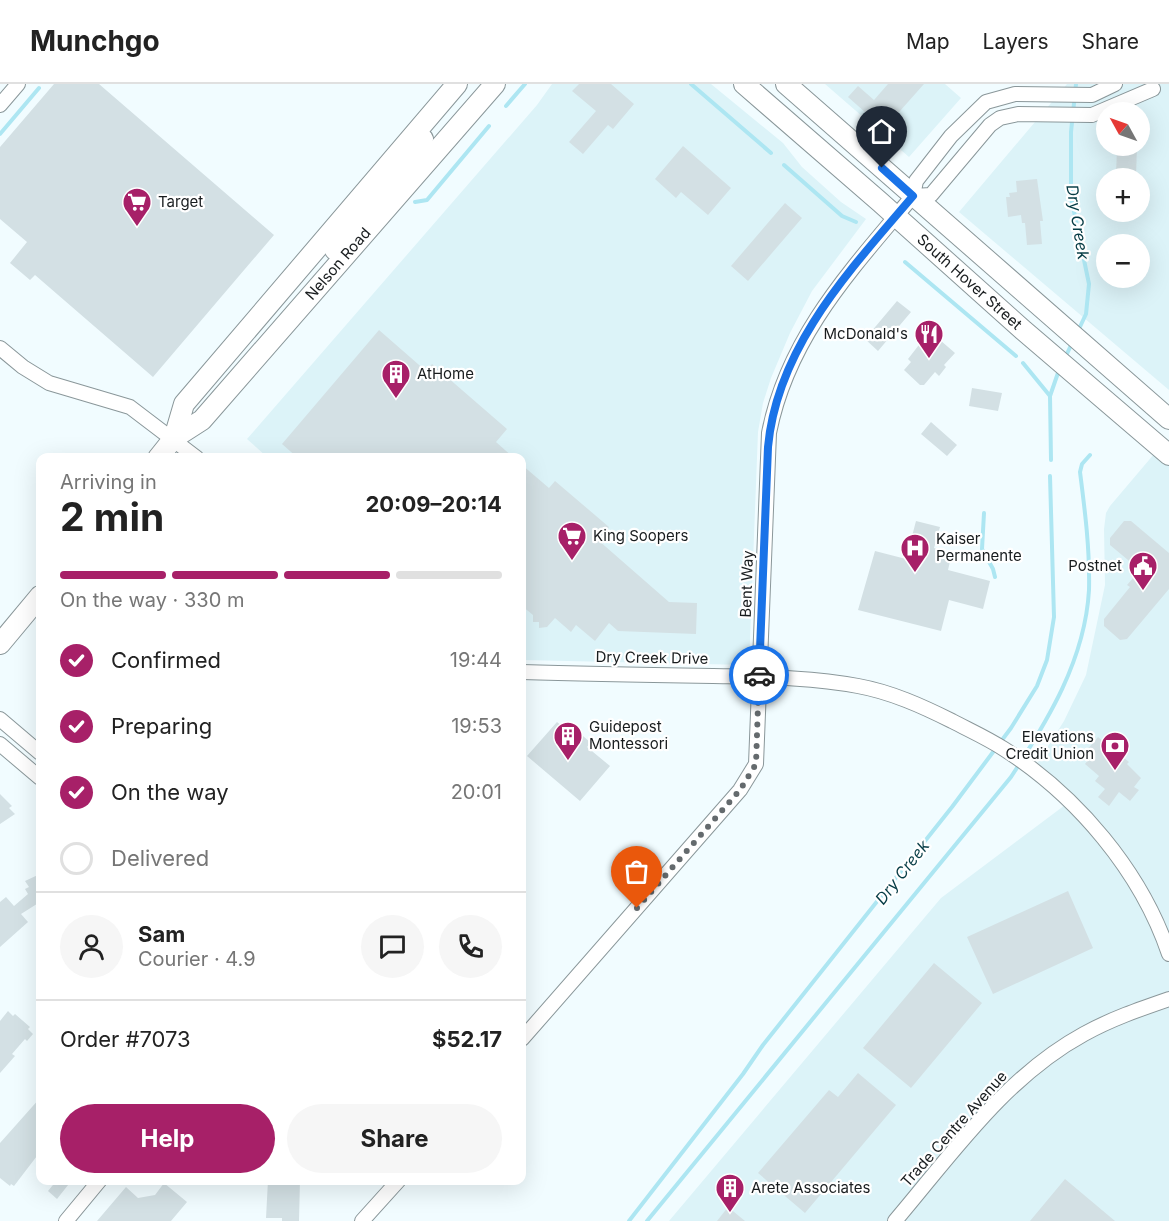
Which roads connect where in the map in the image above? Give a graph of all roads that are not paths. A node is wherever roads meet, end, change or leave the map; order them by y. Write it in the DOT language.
graph roads {
  1 [pos="18,84"];
  2 [pos="457,84"];
  3 [pos="495,84"];
  4 [pos="744,84"];
  5 [pos="786,84"];
  6 [pos="1115,84"];
  7 [pos="1153,89"];
  8 [pos="0,105"];
  9 [pos="436,109"];
  10 [pos="913,196"];
  11 [pos="896,216"];
  12 [pos="338,265"];
  13 [pos="0,348"];
  14 [pos="1169,419"];
  15 [pos="174,438"];
  16 [pos="162,453"];
  17 [pos="191,453"];
  18 [pos="1169,455"];
  19 [pos="36,601"];
  20 [pos="0,644"];
  21 [pos="526,672"];
  22 [pos="759,677"];
  23 [pos="0,718"];
  24 [pos="0,744"];
  25 [pos="36,750"];
  26 [pos="36,775"];
  27 [pos="1169,954"];
  28 [pos="1169,999"];
  29 [pos="526,1034"];
  30 [pos="96,1185"];
  31 [pos="394,1185"];
  32 [pos="66,1221"];
  33 [pos="362,1221"];
  34 [pos="895,1221"];
  1 -- 8 [label="street"];
  2 -- 9 [label="main road, Nelson Road"];
  3 -- 12 [label="main road, Nelson Road"];
  4 -- 11 [label="main road, South Hover Street"];
  5 -- 10 [label="main road, South Hover Street"];
  6 -- 10 [label="street, Bent Way"];
  7 -- 10 [label="street, Bent Way"];
  9 -- 12 [label="main road"];
  9 -- 15 [label="main road, Nelson Road"];
  10 -- 11 [label="street, Bent Way"];
  10 -- 14 [label="main road, South Hover Street"];
  11 -- 18 [label="main road, South Hover Street"];
  11 -- 22 [label="street, Bent Way"];
  12 -- 15 [label="main road, Nelson Road"];
  13 -- 15 [label="street"];
  15 -- 16 [label="main road, Nelson Road"];
  15 -- 17 [label="street"];
  19 -- 20 [label="main road"];
  21 -- 22 [label="street, Dry Creek Drive"];
  22 -- 27 [label="street, Dry Creek Drive"];
  22 -- 29 [label="street, Bent Way"];
  23 -- 25 [label="street"];
  24 -- 26 [label="street"];
  28 -- 34 [label="street, Trade Centre Avenue"];
  30 -- 32 [label="street"];
  31 -- 33 [label="street"];
}
